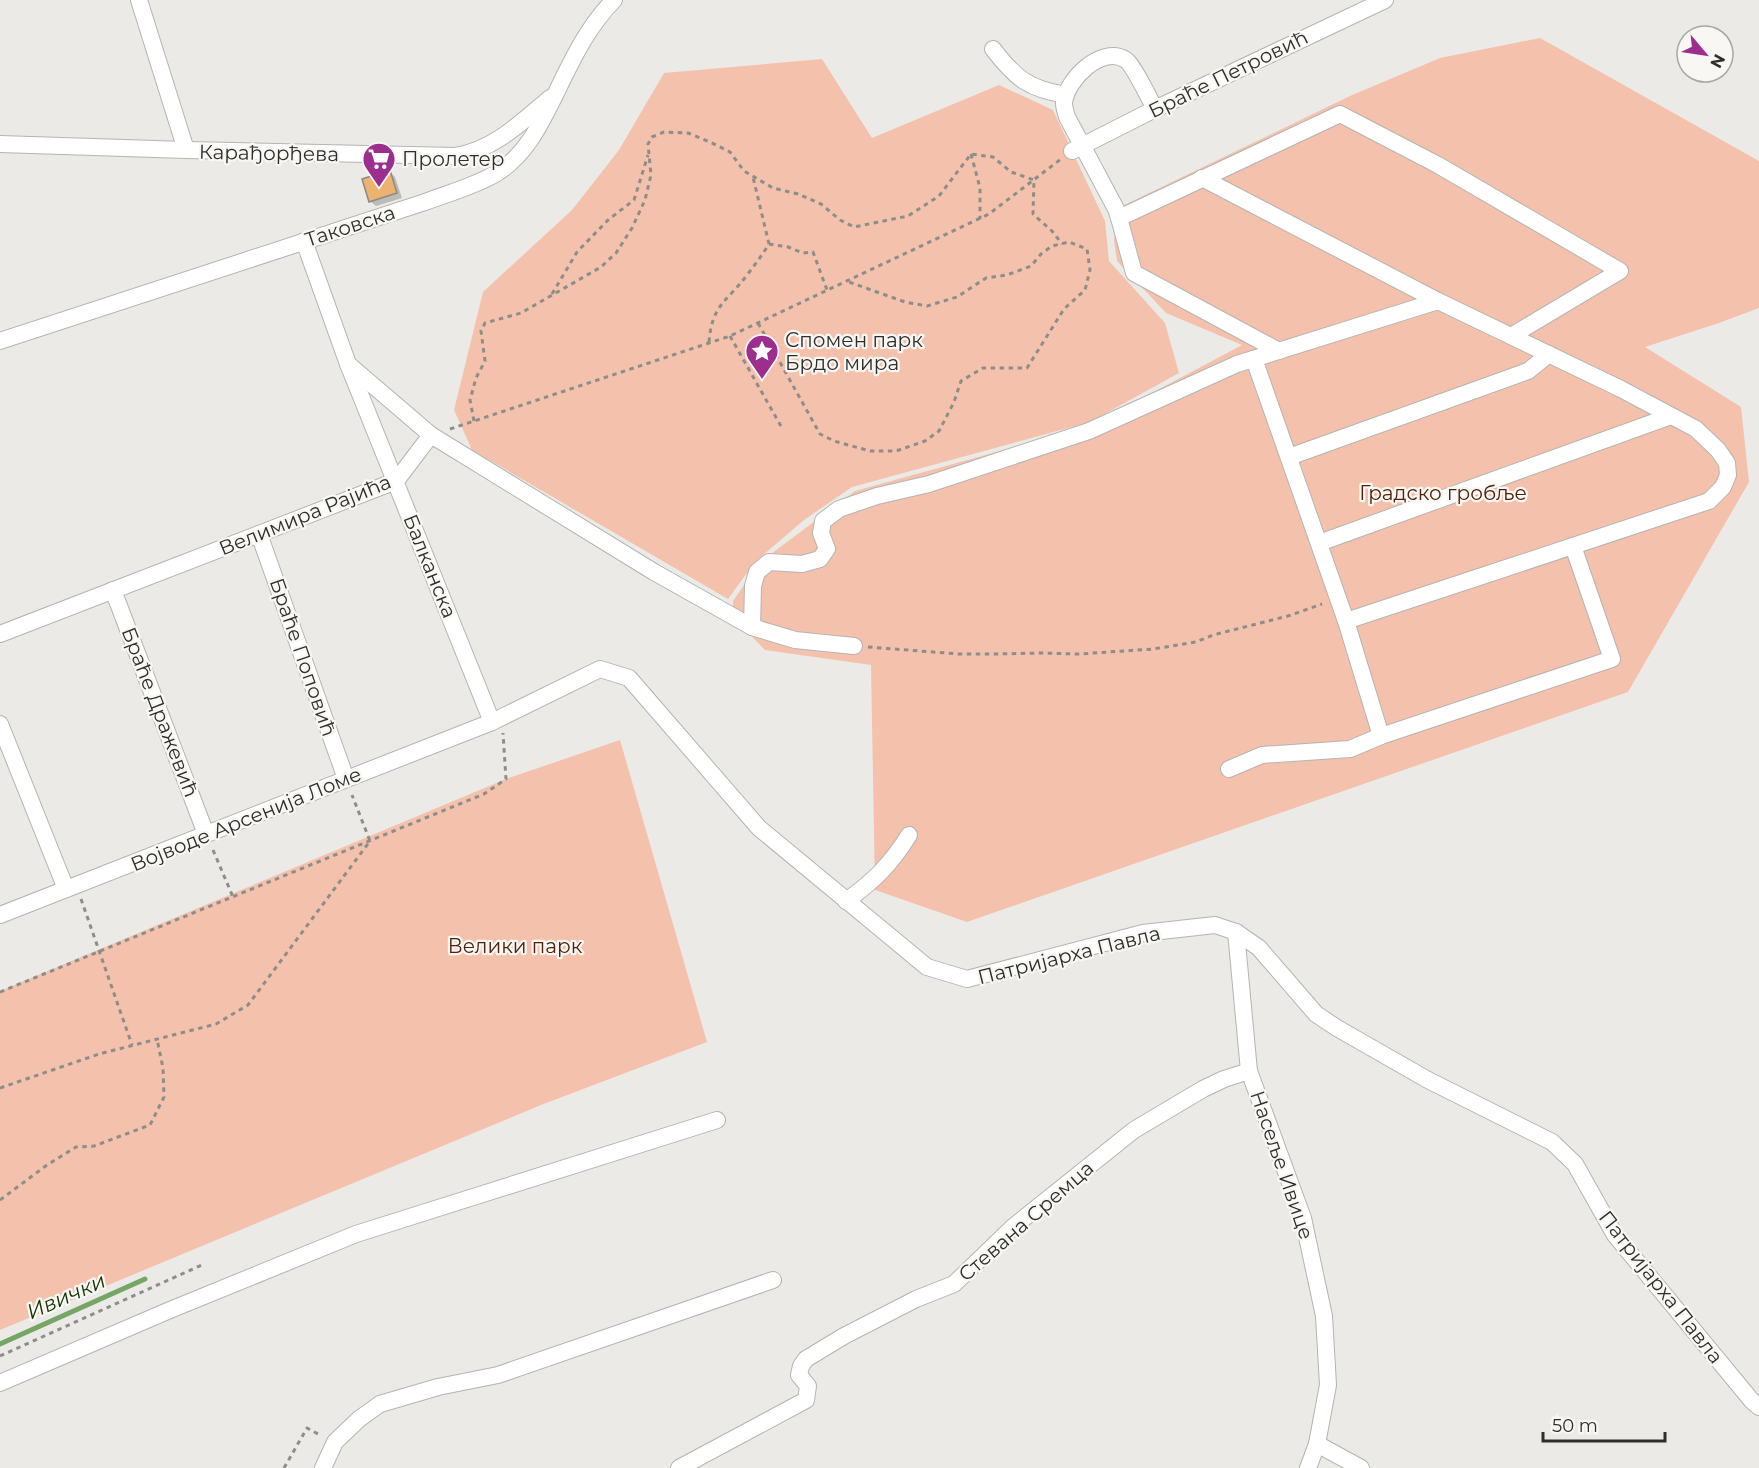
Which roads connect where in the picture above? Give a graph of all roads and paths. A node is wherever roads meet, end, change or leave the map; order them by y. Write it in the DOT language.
graph roads {
  1 [pos="139,0"];
  2 [pos="614,0"];
  3 [pos="1385,0"];
  4 [pos="993,49"];
  5 [pos="555,94"];
  6 [pos="1066,95"];
  7 [pos="1155,109"];
  8 [pos="0,144"];
  9 [pos="1077,148"];
  10 [pos="186,150"];
  11 [pos="649,153"];
  12 [pos="971,154"];
  13 [pos="753,177"];
  14 [pos="1202,178"];
  15 [pos="1034,180"];
  16 [pos="1119,218"];
  17 [pos="980,219"];
  18 [pos="304,241"];
  19 [pos="769,244"];
  20 [pos="1062,244"];
  21 [pos="846,281"];
  22 [pos="827,290"];
  23 [pos="550,296"];
  24 [pos="1438,301"];
  25 [pos="758,323"];
  26 [pos="730,336"];
  27 [pos="1511,336"];
  28 [pos="0,341"];
  29 [pos="709,343"];
  30 [pos="1279,351"];
  31 [pos="1549,354"];
  32 [pos="1254,359"];
  33 [pos="348,364"];
  34 [pos="1671,416"];
  35 [pos="474,421"];
  36 [pos="782,428"];
  37 [pos="431,435"];
  38 [pos="1289,457"];
  39 [pos="396,482"];
  40 [pos="259,534"];
  41 [pos="1319,543"];
  42 [pos="1573,546"];
  43 [pos="113,590"];
  44 [pos="1338,598"];
  45 [pos="1346,621"];
  46 [pos="752,627"];
  47 [pos="0,634"];
  48 [pos="854,646"];
  49 [pos="497,719"];
  50 [pos="0,724"];
  51 [pos="1381,736"];
  52 [pos="1229,769"];
  53 [pos="346,779"];
  54 [pos="206,834"];
  55 [pos="909,835"];
  56 [pos="370,841"];
  57 [pos="71,887"];
  58 [pos="233,897"];
  59 [pos="846,901"];
  60 [pos="0,915"];
  61 [pos="1236,932"];
  62 [pos="99,951"];
  63 [pos="0,992"];
  64 [pos="157,1039"];
  65 [pos="132,1046"];
  66 [pos="1249,1071"];
  67 [pos="0,1088"];
  68 [pos="717,1120"];
  69 [pos="0,1200"];
  70 [pos="204,1264"];
  71 [pos="773,1281"];
  72 [pos="0,1356"];
  73 [pos="0,1383"];
  74 [pos="1759,1407"];
  75 [pos="335,1442"];
  76 [pos="1317,1444"];
  77 [pos="284,1468"];
  78 [pos="323,1468"];
  79 [pos="679,1468"];
  80 [pos="1308,1468"];
  81 [pos="1361,1468"];
  1 -- 10 [label="street"];
  2 -- 5 [label="street, Таковска"];
  3 -- 7 [label="street, Браће Петровић"];
  4 -- 6 [label="street"];
  5 -- 10 [label="street, Карађорђева"];
  5 -- 18 [label="street, Таковска"];
  6 -- 7 [label="street"];
  6 -- 9 [label="street"];
  7 -- 9 [label="street, Браће Петровић"];
  8 -- 10 [label="street, Карађорђева"];
  9 -- 15 [label="path"];
  9 -- 16 [label="street"];
  11 -- 13 [label="path"];
  11 -- 23 [label="path"];
  11 -- 23 [label="path"];
  12 -- 13 [label="path"];
  12 -- 15 [label="path"];
  12 -- 17 [label="path"];
  13 -- 19 [label="path"];
  14 -- 16 [label="street"];
  14 -- 24 [label="street"];
  14 -- 27 [label="street"];
  15 -- 17 [label="path"];
  15 -- 20 [label="path"];
  16 -- 30 [label="street"];
  17 -- 21 [label="path"];
  18 -- 28 [label="street, Таковска"];
  18 -- 33 [label="street, Балканска"];
  19 -- 22 [label="path"];
  19 -- 29 [label="path"];
  20 -- 21 [label="path"];
  20 -- 25 [label="path"];
  21 -- 22 [label="path"];
  22 -- 25 [label="path"];
  23 -- 35 [label="path"];
  24 -- 27 [label="street"];
  24 -- 30 [label="street"];
  25 -- 26 [label="path"];
  26 -- 29 [label="path"];
  26 -- 36 [label="path"];
  27 -- 31 [label="street"];
  29 -- 35 [label="path"];
  30 -- 32 [label="street"];
  31 -- 34 [label="street"];
  31 -- 38 [label="street"];
  32 -- 38 [label="street"];
  32 -- 46 [label="street"];
  33 -- 37 [label="street"];
  33 -- 39 [label="street, Балканска"];
  34 -- 41 [label="street"];
  34 -- 42 [label="street"];
  35 -- 37 [label="path"];
  37 -- 39 [label="street, Велимира Рајића"];
  37 -- 46 [label="street"];
  38 -- 41 [label="street"];
  39 -- 40 [label="street, Велимира Рајића"];
  39 -- 49 [label="street, Балканска"];
  40 -- 43 [label="street, Велимира Рајића"];
  40 -- 53 [label="street, Браће Поповић"];
  41 -- 44 [label="street"];
  42 -- 45 [label="street"];
  42 -- 51 [label="street"];
  43 -- 47 [label="street, Велимира Рајића"];
  43 -- 54 [label="street, Браће Дражевић"];
  44 -- 45 [label="street"];
  44 -- 48 [label="path"];
  45 -- 51 [label="street"];
  46 -- 48 [label="street"];
  49 -- 53 [label="street, Војводе Арсенија Ломе"];
  49 -- 56 [label="path"];
  49 -- 59 [label="street, Патријарха Павла"];
  50 -- 57 [label="street"];
  51 -- 52 [label="street"];
  53 -- 54 [label="street, Војводе Арсенија Ломе"];
  53 -- 56 [label="path"];
  54 -- 57 [label="street, Војводе Арсенија Ломе"];
  54 -- 58 [label="path"];
  55 -- 59 [label="street"];
  56 -- 58 [label="path"];
  56 -- 64 [label="path"];
  57 -- 60 [label="street, Војводе Арсенија Ломе"];
  57 -- 62 [label="path"];
  58 -- 62 [label="path"];
  59 -- 61 [label="street, Патријарха Павла"];
  61 -- 66 [label="street, Насеље Ивице"];
  61 -- 74 [label="street, Патријарха Павла"];
  62 -- 63 [label="path"];
  62 -- 65 [label="path"];
  64 -- 65 [label="path"];
  64 -- 69 [label="path"];
  65 -- 67 [label="path"];
  66 -- 76 [label="street, Насеље Ивице"];
  66 -- 79 [label="street, Стевана Сремца"];
  68 -- 73 [label="street"];
  70 -- 72 [label="path"];
  71 -- 75 [label="street"];
  75 -- 77 [label="path"];
  75 -- 78 [label="street"];
  76 -- 80 [label="street, Насеље Ивице"];
  76 -- 81 [label="street"];
}
